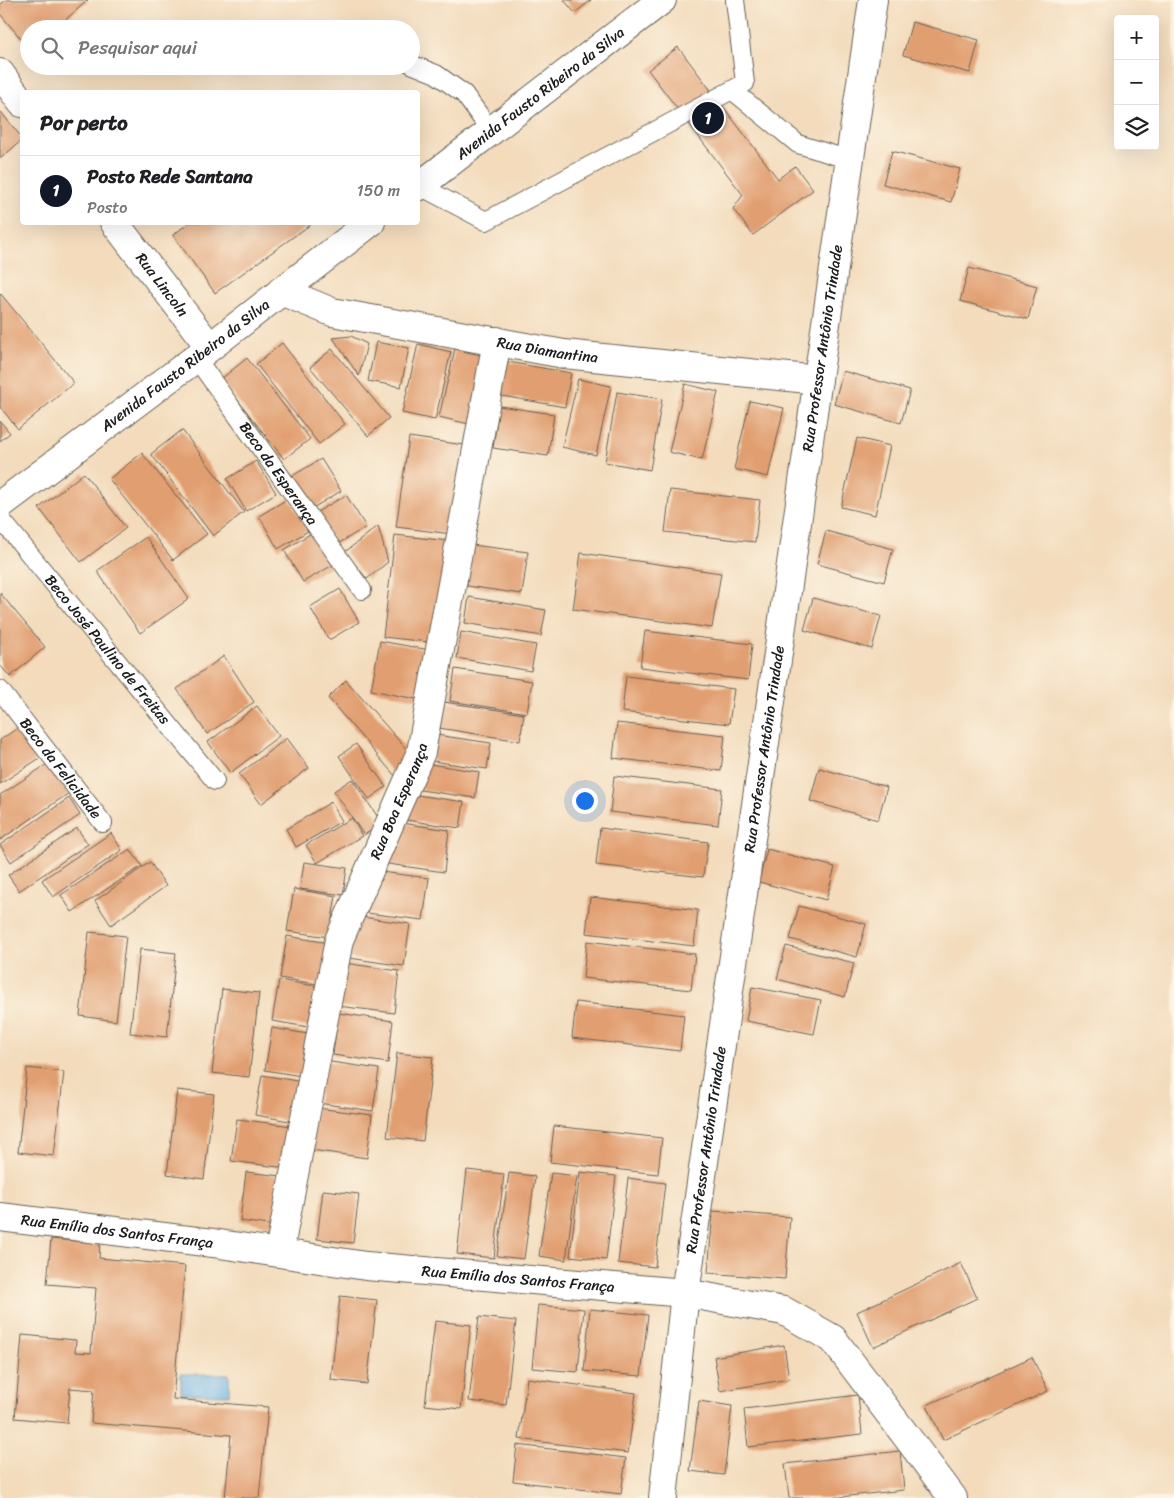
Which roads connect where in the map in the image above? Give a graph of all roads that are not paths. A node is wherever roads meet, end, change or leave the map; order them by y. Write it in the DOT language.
graph roads {
  1 [pos="662,0"];
  2 [pos="735,0"];
  3 [pos="873,0"];
  4 [pos="420,68"];
  5 [pos="0,73"];
  6 [pos="732,90"];
  7 [pos="20,100"];
  8 [pos="491,131"];
  9 [pos="850,160"];
  10 [pos="420,184"];
  11 [pos="420,187"];
  12 [pos="116,225"];
  13 [pos="367,225"];
  14 [pos="281,291"];
  15 [pos="497,341"];
  16 [pos="202,352"];
  17 [pos="818,380"];
  18 [pos="0,505"];
  19 [pos="0,518"];
  20 [pos="362,590"];
  21 [pos="0,690"];
  22 [pos="215,781"];
  23 [pos="103,824"];
  24 [pos="0,1217"];
  25 [pos="279,1253"];
  26 [pos="685,1293"];
  27 [pos="663,1498"];
  28 [pos="952,1498"];
  1 -- 8 [label="street, Avenida Fausto Ribeiro da Silva"];
  2 -- 6 [label="lane"];
  3 -- 9 [label="street, Rua Professor Antônio Trindade"];
  4 -- 8 [label="lane"];
  5 -- 7 [label="street"];
  6 -- 9 [label="lane"];
  6 -- 11 [label="lane"];
  8 -- 10 [label="street, Avenida Fausto Ribeiro da Silva"];
  9 -- 17 [label="street, Rua Professor Antônio Trindade"];
  12 -- 16 [label="street, Rua Lincoln"];
  13 -- 14 [label="street, Avenida Fausto Ribeiro da Silva"];
  14 -- 15 [label="street, Rua Diamantina"];
  14 -- 16 [label="street, Avenida Fausto Ribeiro da Silva"];
  15 -- 17 [label="street, Rua Diamantina"];
  15 -- 25 [label="street, Rua Boa Esperança"];
  16 -- 18 [label="street, Avenida Fausto Ribeiro da Silva"];
  16 -- 20 [label="lane, Beco da Esperança"];
  17 -- 26 [label="street, Rua Professor Antônio Trindade"];
  19 -- 22 [label="lane, Beco José Paulino de Freitas"];
  21 -- 23 [label="lane, Beco da Felicidade"];
  24 -- 25 [label="street, Rua Emília dos Santos França"];
  25 -- 26 [label="street, Rua Emília dos Santos França"];
  26 -- 27 [label="street, Rua Professor Antônio Trindade"];
  26 -- 28 [label="street, Rua Emília dos Santos França"];
}
